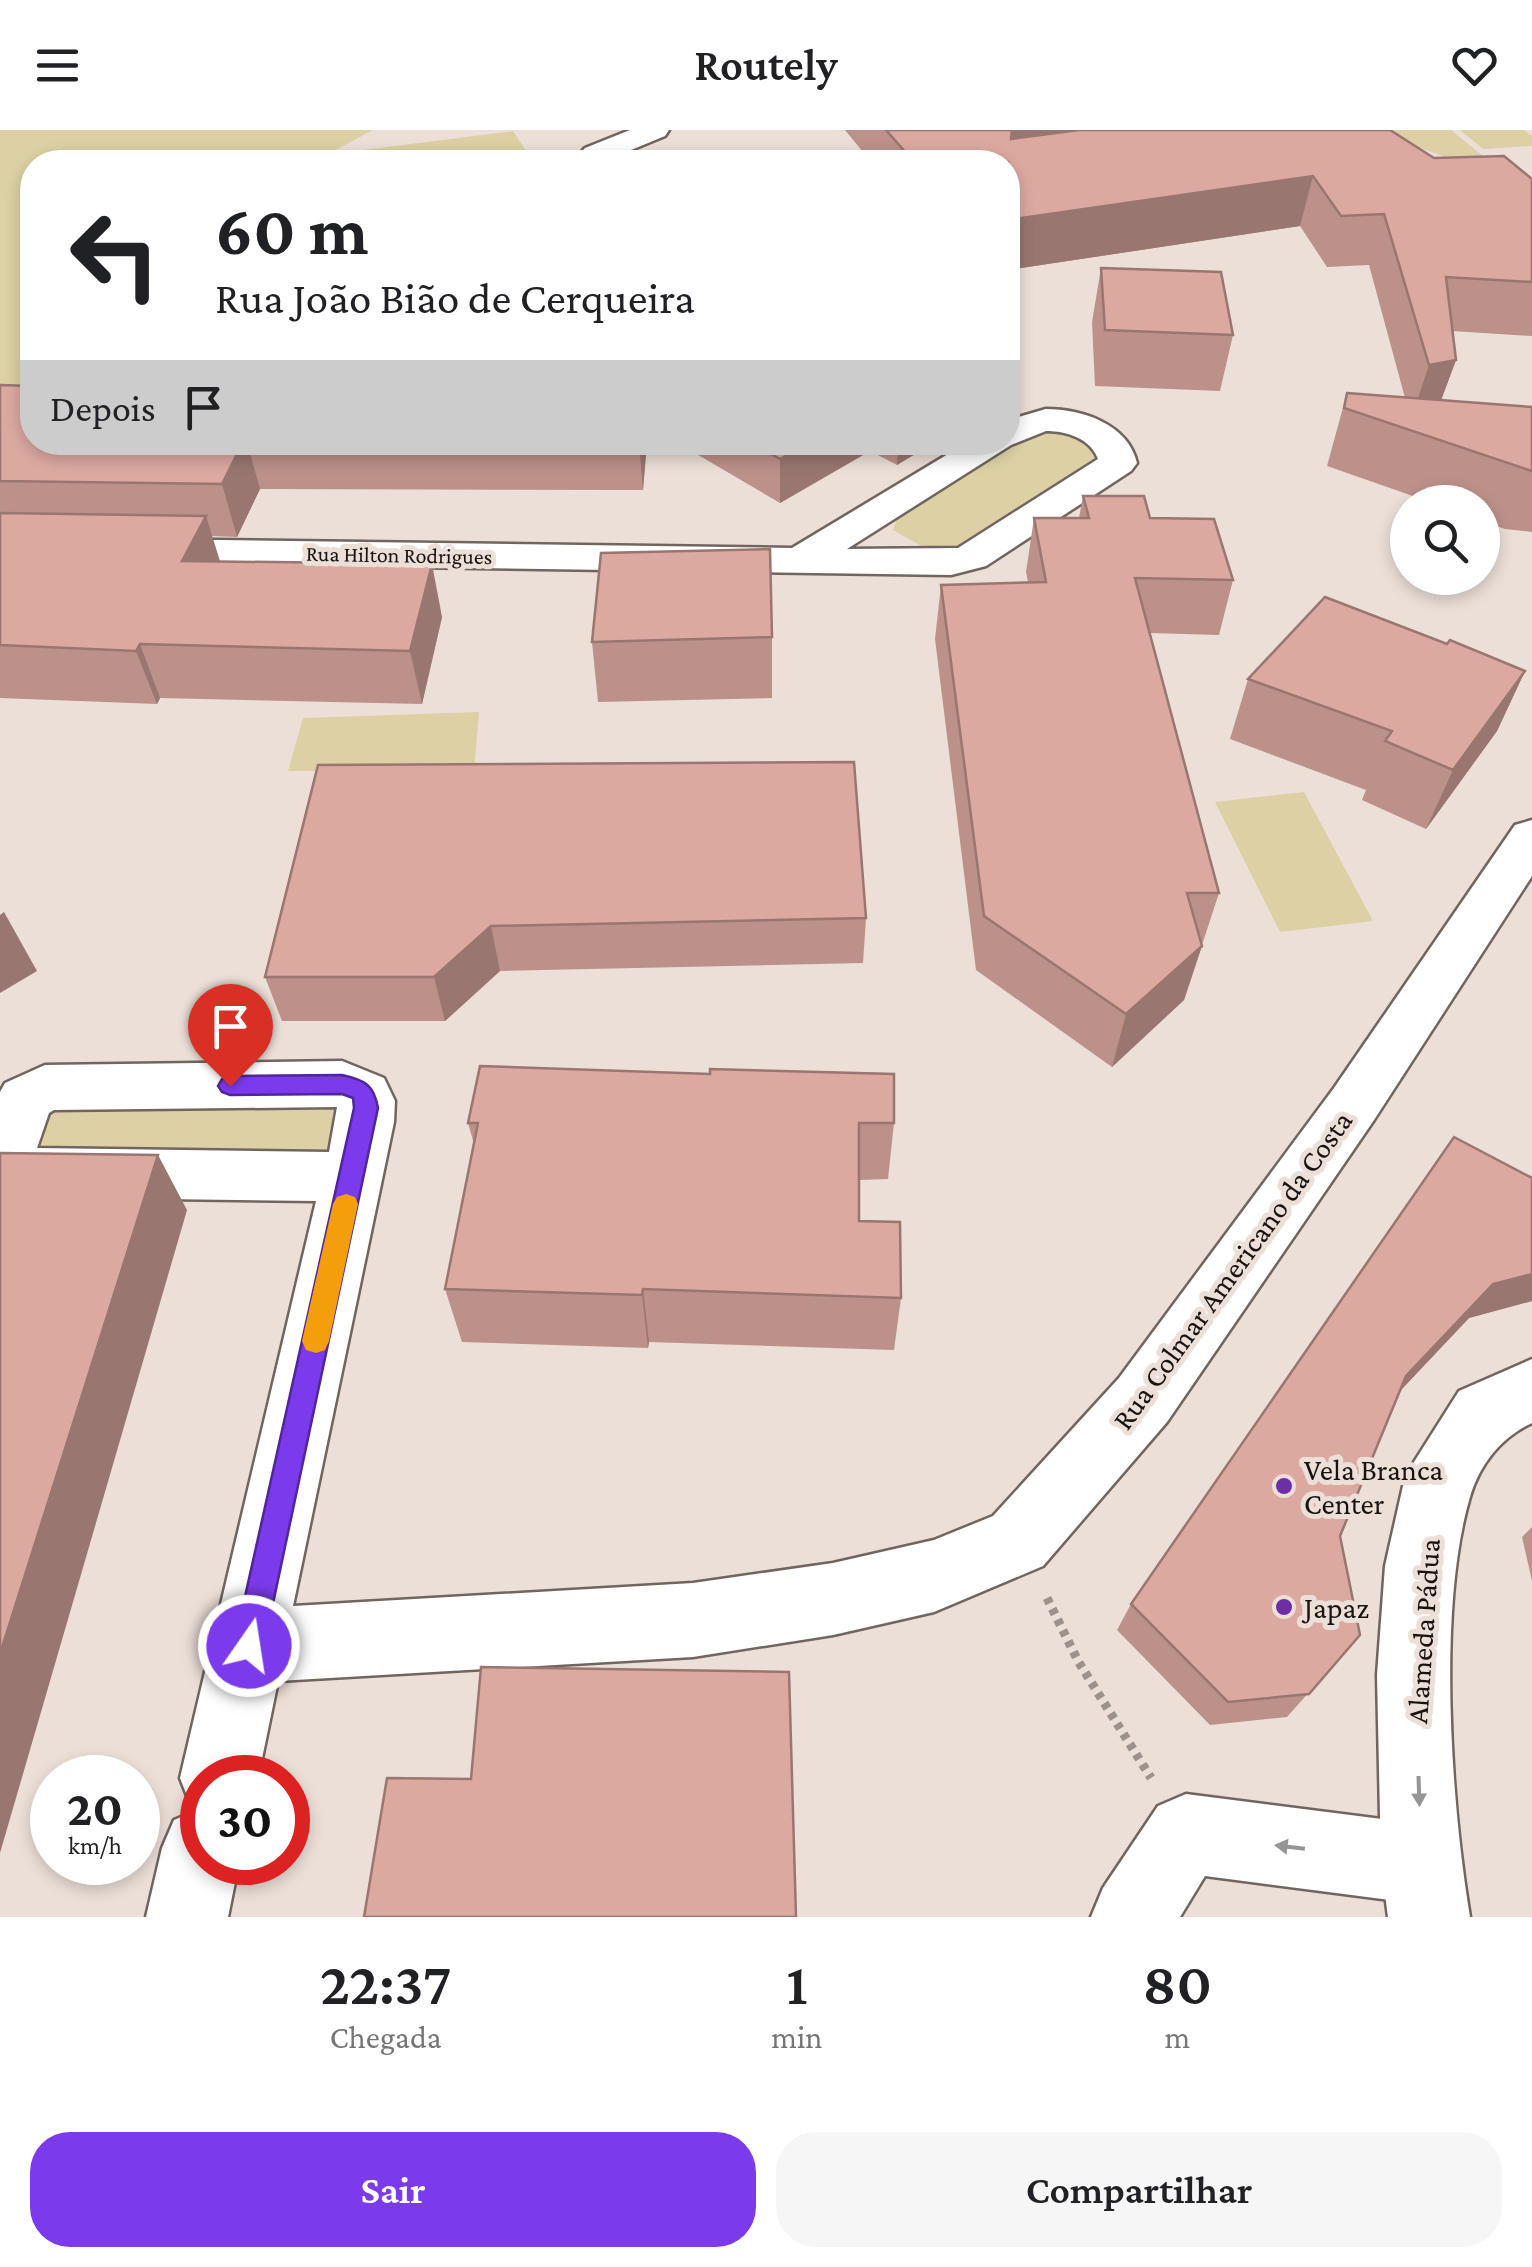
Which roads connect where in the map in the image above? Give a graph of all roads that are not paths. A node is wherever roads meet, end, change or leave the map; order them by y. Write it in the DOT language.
graph roads {
  1 [pos="643,135"];
  2 [pos="605,150"];
  3 [pos="1020,431"];
  4 [pos="975,455"];
  5 [pos="0,550"];
  6 [pos="798,562"];
  7 [pos="1532,837"];
  8 [pos="352,1177"];
  9 [pos="1532,1390"];
  10 [pos="249,1646"];
  11 [pos="224,1755"];
  12 [pos="193,1885"];
  13 [pos="1425,1890"];
  14 [pos="186,1917"];
  15 [pos="1132,1917"];
  1 -- 2 [label="street"];
  3 -- 6 [label="street, Rua Hilton Rodrigues"];
  4 -- 6 [label="street"];
  5 -- 6 [label="street, Rua Hilton Rodrigues"];
  7 -- 10 [label="street, Rua Colmar Americano da Costa"];
  8 -- 8 [label="street"];
  8 -- 10 [label="street"];
  9 -- 13 [label="street, Alameda Pádua, one-way"];
  10 -- 11 [label="street"];
  12 -- 14 [label="street"];
  13 -- 15 [label="street, one-way"];
}
